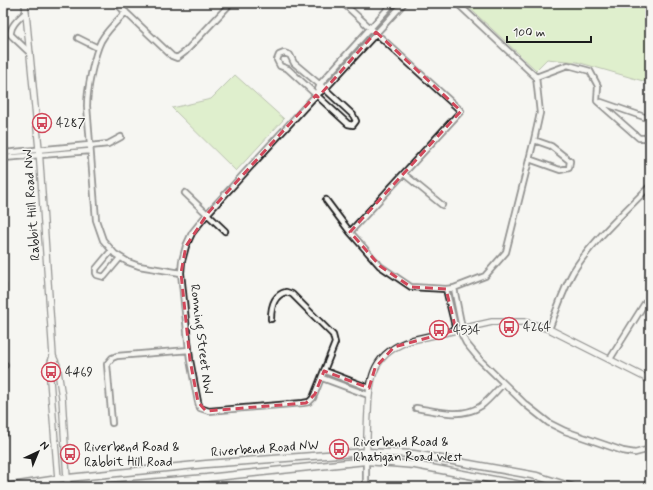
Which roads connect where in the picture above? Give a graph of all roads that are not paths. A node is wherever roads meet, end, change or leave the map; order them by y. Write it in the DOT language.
graph roads {
  1 [pos="25,3"];
  2 [pos="116,3"];
  3 [pos="344,3"];
  4 [pos="392,3"];
  5 [pos="404,3"];
  6 [pos="457,3"];
  7 [pos="228,4"];
  8 [pos="26,12"];
  9 [pos="126,12"];
  10 [pos="370,27"];
  11 [pos="376,32"];
  12 [pos="78,38"];
  13 [pos="98,48"];
  14 [pos="30,53"];
  15 [pos="536,77"];
  16 [pos="320,84"];
  17 [pos="325,89"];
  18 [pos="316,95"];
  19 [pos="597,101"];
  20 [pos="650,119"];
  21 [pos="650,132"];
  22 [pos="121,137"];
  23 [pos="534,140"];
  24 [pos="90,147"];
  25 [pos="39,149"];
  26 [pos="3,153"];
  27 [pos="39,156"];
  28 [pos="3,158"];
  29 [pos="529,159"];
  30 [pos="404,174"];
  31 [pos="650,186"];
  32 [pos="185,194"];
  33 [pos="326,200"];
  34 [pos="442,205"];
  35 [pos="208,213"];
  36 [pos="225,231"];
  37 [pos="350,232"];
  38 [pos="111,251"];
  39 [pos="120,258"];
  40 [pos="182,272"];
  41 [pos="3,286"];
  42 [pos="454,288"];
  43 [pos="446,289"];
  44 [pos="3,294"];
  45 [pos="645,303"];
  46 [pos="271,319"];
  47 [pos="459,329"];
  48 [pos="549,329"];
  49 [pos="189,350"];
  50 [pos="53,356"];
  51 [pos="610,359"];
  52 [pos="325,371"];
  53 [pos="322,378"];
  54 [pos="650,380"];
  55 [pos="503,384"];
  56 [pos="369,388"];
  57 [pos="368,395"];
  58 [pos="416,408"];
  59 [pos="112,423"];
  60 [pos="3,426"];
  61 [pos="3,434"];
  62 [pos="650,449"];
  63 [pos="366,452"];
  64 [pos="366,462"];
  65 [pos="67,479"];
  66 [pos="58,480"];
  67 [pos="5,487"];
  68 [pos="58,487"];
  69 [pos="68,487"];
  70 [pos="102,487"];
  71 [pos="366,487"];
  72 [pos="532,487"];
  73 [pos="572,487"];
  1 -- 8 [label="street, Rabbit Hill Road NW"];
  2 -- 9 [label="street"];
  3 -- 10 [label="street"];
  4 -- 10 [label="street, Ronning Street NW"];
  5 -- 11 [label="street, Ronning Street NW"];
  6 -- 15 [label="street"];
  7 -- 9 [label="street"];
  8 -- 14 [label="street, Rabbit Hill Road NW"];
  8 -- 14 [label="street"];
  9 -- 13 [label="street"];
  10 -- 11 [label="street"];
  10 -- 16 [label="street, Ronning Street NW"];
  11 -- 17 [label="street, Ronning Street NW"];
  11 -- 30 [label="street"];
  12 -- 13 [label="street"];
  13 -- 24 [label="street"];
  14 -- 25 [label="street, Rabbit Hill Road NW"];
  15 -- 19 [label="street"];
  15 -- 23 [label="street"];
  16 -- 17 [label="street"];
  16 -- 18 [label="street, Ronning Street NW"];
  16 -- 18 [label="street"];
  17 -- 18 [label="street, Ronning Street NW"];
  17 -- 18 [label="street"];
  18 -- 35 [label="street, Ronning Street NW"];
  19 -- 20 [label="street"];
  19 -- 21 [label="street"];
  22 -- 24 [label="street"];
  23 -- 29 [label="street"];
  23 -- 29 [label="street"];
  24 -- 25 [label="street"];
  24 -- 27 [label="street"];
  24 -- 38 [label="street"];
  25 -- 26 [label="street"];
  25 -- 27 [label="street, Rabbit Hill Road NW"];
  27 -- 28 [label="street"];
  27 -- 50 [label="street, Rabbit Hill Road NW"];
  29 -- 42 [label="street"];
  30 -- 34 [label="street"];
  30 -- 37 [label="street"];
  31 -- 48 [label="street"];
  32 -- 35 [label="street"];
  33 -- 37 [label="street"];
  35 -- 36 [label="street"];
  35 -- 40 [label="street, Ronning Street NW"];
  37 -- 43 [label="street"];
  38 -- 39 [label="street"];
  38 -- 39 [label="street"];
  39 -- 40 [label="street"];
  40 -- 49 [label="street, Ronning Street NW"];
  41 -- 44 [label="street"];
  42 -- 43 [label="street"];
  42 -- 47 [label="street"];
  43 -- 47 [label="street"];
  45 -- 51 [label="street"];
  46 -- 52 [label="street, Ronning Street NW"];
  47 -- 48 [label="street"];
  47 -- 55 [label="street"];
  47 -- 56 [label="street"];
  48 -- 51 [label="street"];
  49 -- 53 [label="street, Ronning Street NW"];
  49 -- 59 [label="street"];
  50 -- 65 [label="street, Rabbit Hill Road NW"];
  50 -- 66 [label="street, Rabbit Hill Road NW"];
  51 -- 54 [label="street"];
  52 -- 53 [label="street, Ronning Street NW"];
  52 -- 56 [label="street"];
  53 -- 57 [label="street"];
  55 -- 58 [label="street"];
  55 -- 62 [label="street"];
  56 -- 57 [label="street"];
  57 -- 63 [label="street"];
  60 -- 61 [label="street"];
  63 -- 64 [label="street"];
  63 -- 65 [label="main road, Riverbend Road NW"];
  63 -- 73 [label="main road, Riverbend Road NW"];
  64 -- 70 [label="main road, Riverbend Road NW"];
  64 -- 71 [label="street"];
  64 -- 72 [label="main road, Riverbend Road NW"];
  65 -- 66 [label="main road, Riverbend Road NW"];
  65 -- 69 [label="main road, Rabbit Hill Road NW"];
  66 -- 67 [label="main road, Riverbend Road NW"];
  66 -- 68 [label="main road, Rabbit Hill Road NW"];
}
